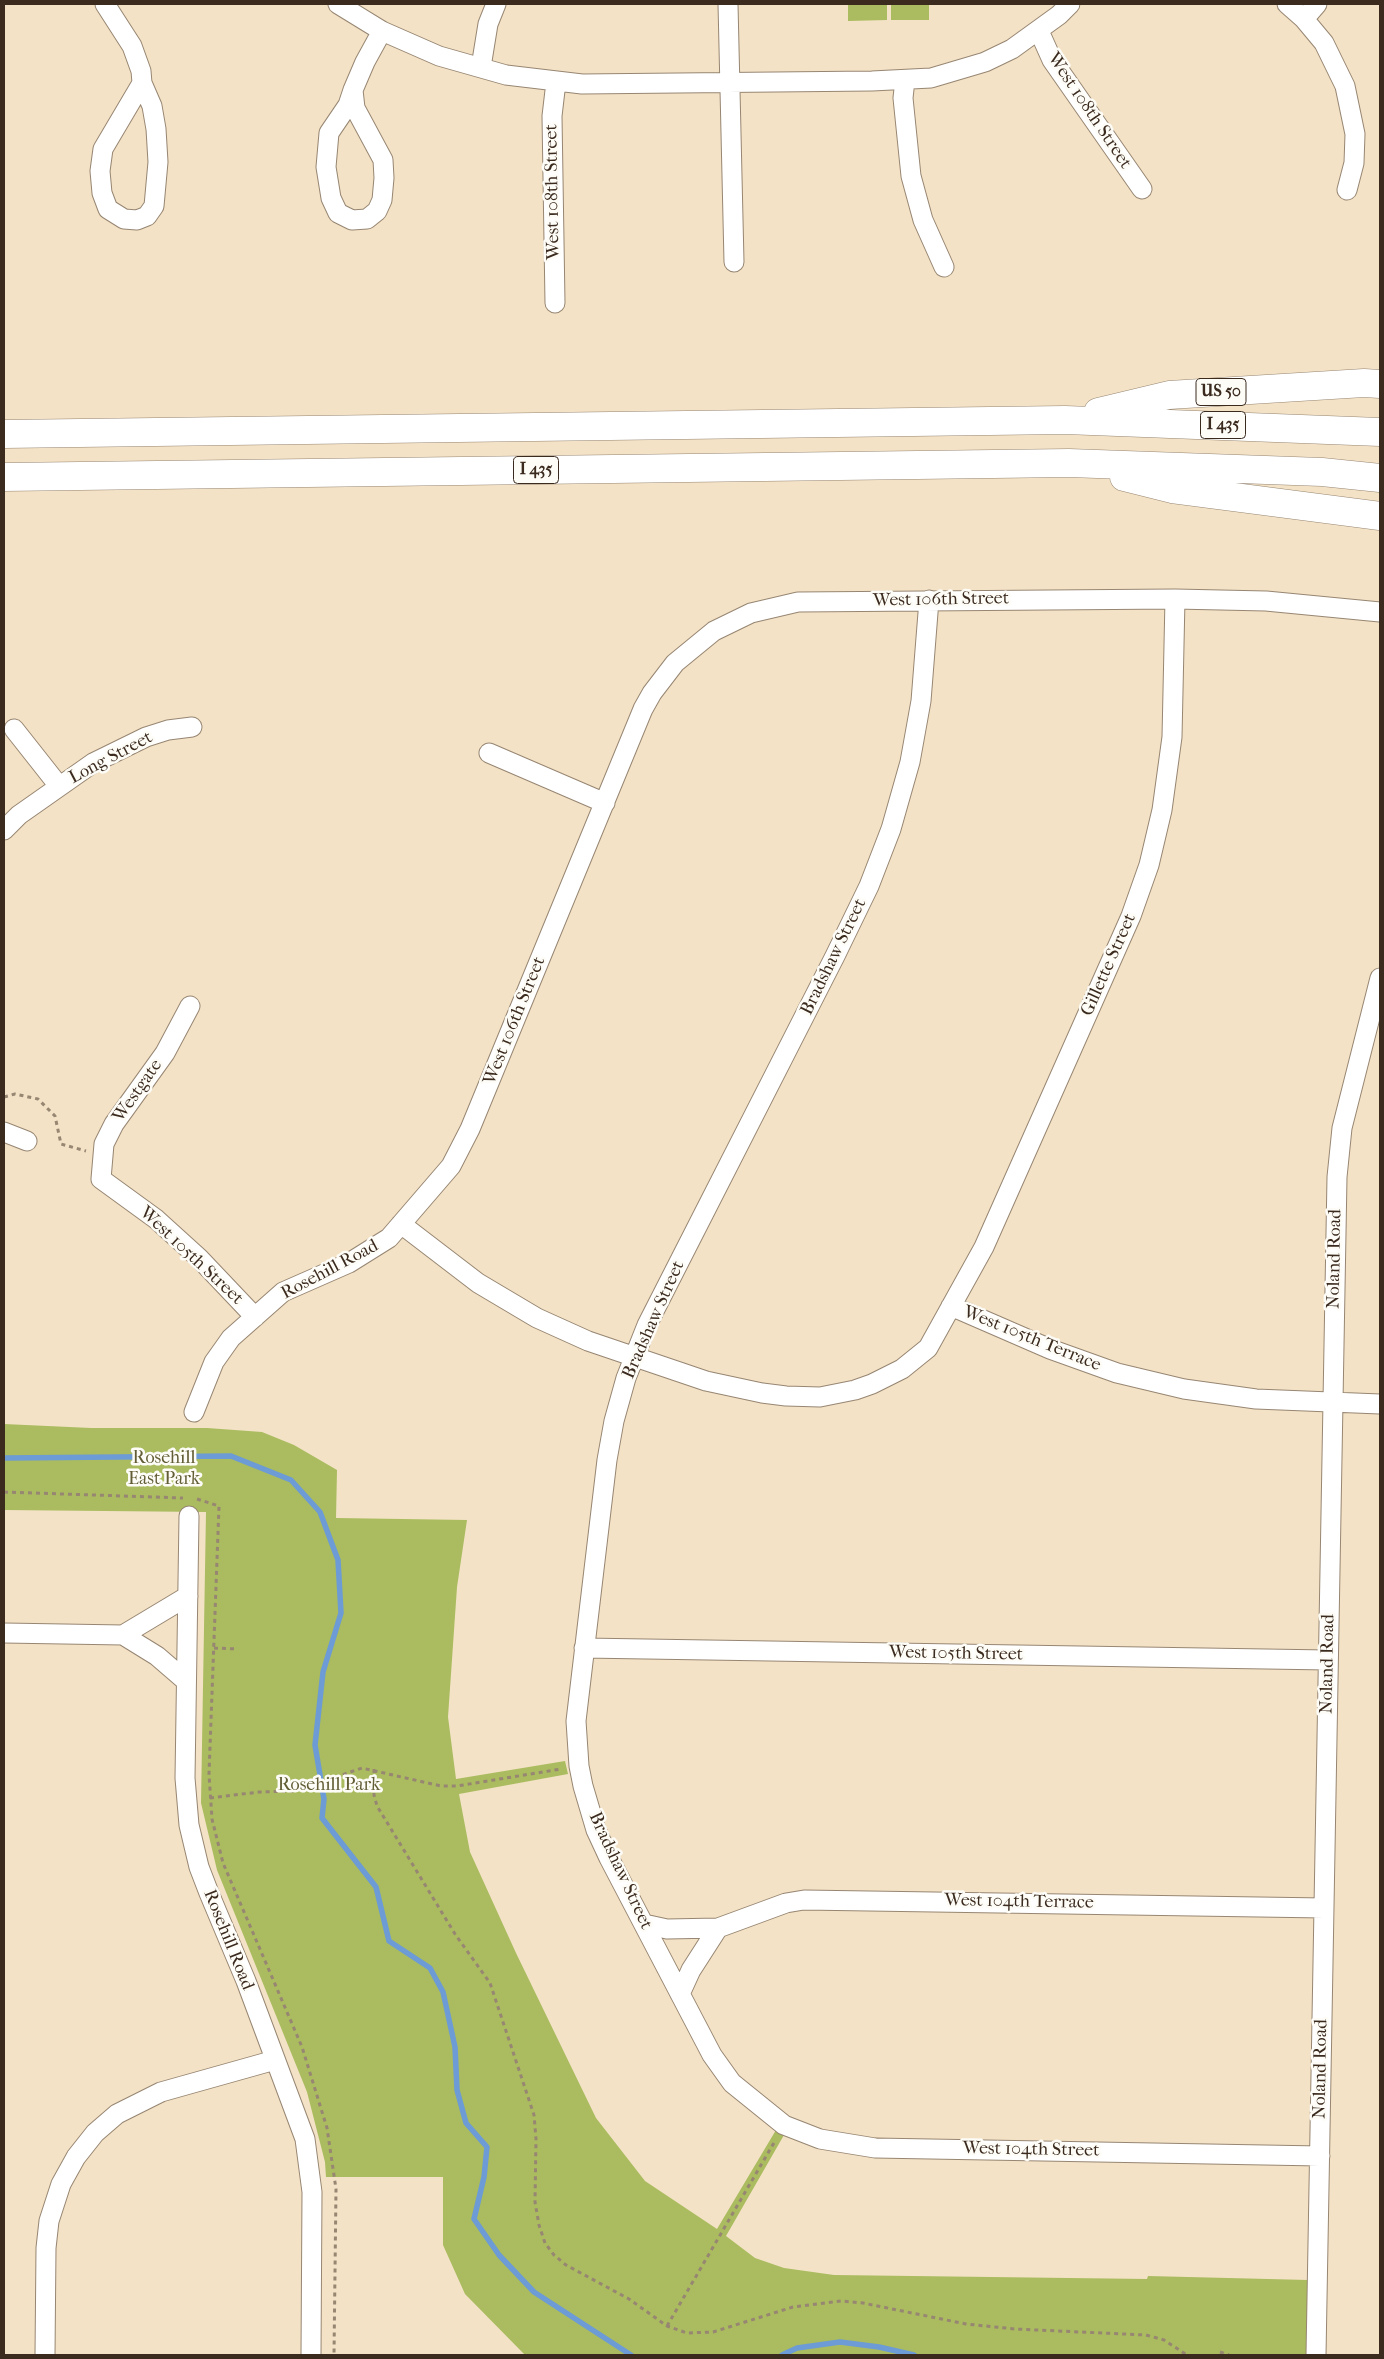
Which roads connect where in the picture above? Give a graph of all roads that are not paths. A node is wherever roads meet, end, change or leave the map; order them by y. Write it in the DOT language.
graph roads {
  1 [pos="105,4"];
  2 [pos="338,4"];
  3 [pos="496,4"];
  4 [pos="728,4"];
  5 [pos="1070,4"];
  6 [pos="1287,4"];
  7 [pos="1317,4"];
  8 [pos="1304,19"];
  9 [pos="1038,30"];
  10 [pos="382,31"];
  11 [pos="481,68"];
  12 [pos="905,80"];
  13 [pos="556,82"];
  14 [pos="142,83"];
  15 [pos="729,83"];
  16 [pos="353,90"];
  17 [pos="1142,189"];
  18 [pos="1347,190"];
  19 [pos="734,262"];
  20 [pos="944,267"];
  21 [pos="555,303"];
  22 [pos="1380,384"];
  23 [pos="1065,420"];
  24 [pos="1380,432"];
  25 [pos="4,434"];
  26 [pos="1069,463"];
  27 [pos="4,477"];
  28 [pos="1380,478"];
  29 [pos="1380,516"];
  30 [pos="1175,599"];
  31 [pos="929,600"];
  32 [pos="1380,612"];
  33 [pos="192,727"];
  34 [pos="14,729"];
  35 [pos="489,753"];
  36 [pos="59,786"];
  37 [pos="605,803"];
  38 [pos="4,830"];
  39 [pos="1380,978"];
  40 [pos="190,1006"];
  41 [pos="4,1132"];
  42 [pos="27,1141"];
  43 [pos="101,1179"];
  44 [pos="401,1224"];
  45 [pos="951,1306"];
  46 [pos="255,1317"];
  47 [pos="634,1358"];
  48 [pos="1333,1403"];
  49 [pos="1380,1404"];
  50 [pos="194,1412"];
  51 [pos="189,1516"];
  52 [pos="188,1596"];
  53 [pos="4,1633"];
  54 [pos="123,1635"];
  55 [pos="584,1648"];
  56 [pos="1328,1660"];
  57 [pos="186,1681"];
  58 [pos="1324,1908"];
  59 [pos="644,1924"];
  60 [pos="718,1928"];
  61 [pos="680,1994"];
  62 [pos="275,2060"];
  63 [pos="753,2102"];
  64 [pos="1320,2156"];
  65 [pos="45,2355"];
  66 [pos="310,2355"];
  67 [pos="1316,2355"];
  1 -- 14 [label="street"];
  2 -- 10 [label="street"];
  3 -- 11 [label="street"];
  4 -- 15 [label="street"];
  5 -- 9 [label="street"];
  6 -- 8 [label="street"];
  7 -- 8 [label="street"];
  8 -- 18 [label="street"];
  9 -- 12 [label="street"];
  9 -- 17 [label="street, West 108th Street"];
  10 -- 11 [label="street"];
  10 -- 16 [label="street"];
  11 -- 13 [label="street"];
  12 -- 15 [label="street"];
  12 -- 20 [label="street"];
  13 -- 15 [label="street"];
  13 -- 21 [label="street, West 108th Street"];
  14 -- 14 [label="street"];
  15 -- 19 [label="street"];
  16 -- 16 [label="street"];
  22 -- 23 [label="highway, US 50"];
  23 -- 24 [label="highway, I 435"];
  23 -- 25 [label="highway, I 435"];
  26 -- 27 [label="highway, I 435"];
  26 -- 28 [label="highway, I 435"];
  26 -- 29 [label="highway"];
  30 -- 31 [label="street, West 106th Street"];
  30 -- 32 [label="street, West 106th Street"];
  30 -- 45 [label="street, Gillette Street"];
  31 -- 37 [label="street, West 106th Street"];
  31 -- 47 [label="street, Bradshaw Street"];
  33 -- 36 [label="street, Long Street"];
  34 -- 36 [label="street, Long Street"];
  35 -- 37 [label="street"];
  36 -- 38 [label="street, Long Street"];
  37 -- 44 [label="street, West 106th Street"];
  39 -- 48 [label="street, Noland Road"];
  40 -- 43 [label="street, Westgate"];
  41 -- 42 [label="street"];
  43 -- 46 [label="street, West 105th Street"];
  44 -- 46 [label="street, Rosehill Road"];
  44 -- 47 [label="street, West 105th Terrace"];
  45 -- 47 [label="street, West 105th Terrace"];
  45 -- 48 [label="street, West 105th Terrace"];
  46 -- 50 [label="street, Rosehill Road"];
  47 -- 55 [label="street, Bradshaw Street"];
  48 -- 49 [label="street, West 105th Terrace"];
  48 -- 56 [label="street, Noland Road"];
  51 -- 52 [label="street, Rosehill Road"];
  52 -- 54 [label="street"];
  52 -- 57 [label="street, Rosehill Road"];
  53 -- 54 [label="street"];
  54 -- 57 [label="street"];
  55 -- 56 [label="street, West 105th Street"];
  55 -- 59 [label="street, Bradshaw Street"];
  56 -- 58 [label="street, Noland Road"];
  57 -- 62 [label="street, Rosehill Road"];
  58 -- 60 [label="street, West 104th Terrace"];
  58 -- 64 [label="street, Noland Road"];
  59 -- 60 [label="street, West 104th Terrace"];
  59 -- 61 [label="street, Bradshaw Street"];
  60 -- 61 [label="street"];
  61 -- 63 [label="street, Bradshaw Street"];
  62 -- 65 [label="street"];
  62 -- 66 [label="street, Rosehill Road"];
  63 -- 64 [label="street, West 104th Street"];
  64 -- 67 [label="street, Noland Road"];
}
